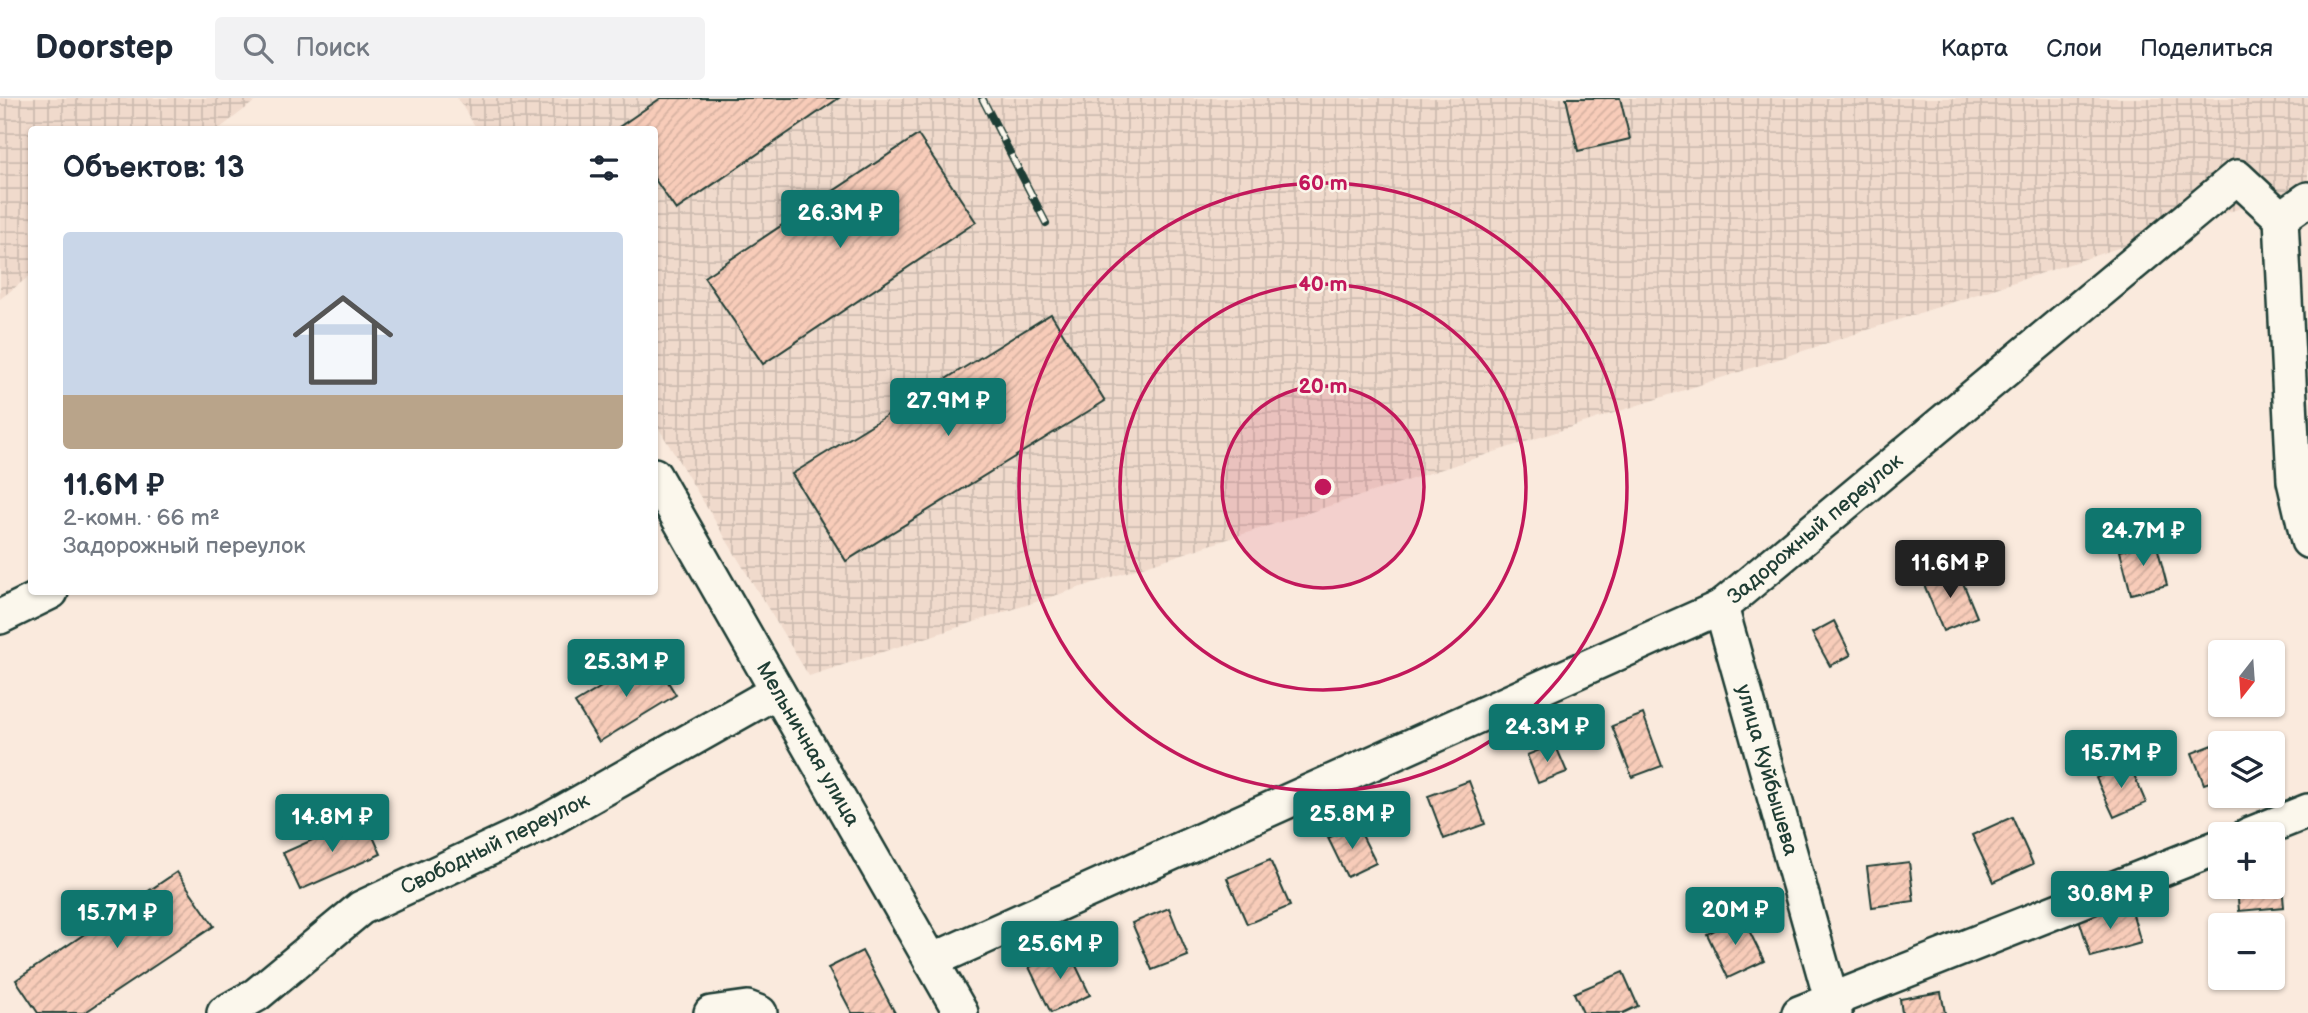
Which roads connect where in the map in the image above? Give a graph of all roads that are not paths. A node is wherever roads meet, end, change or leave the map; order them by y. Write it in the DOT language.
graph roads {
  1 [pos="2308,199"];
  2 [pos="2281,218"];
  3 [pos="658,482"];
  4 [pos="2308,541"];
  5 [pos="45,595"];
  6 [pos="1721,607"];
  7 [pos="0,617"];
  8 [pos="777,691"];
  9 [pos="2308,811"];
  10 [pos="2280,822"];
  11 [pos="2208,851"];
  12 [pos="931,961"];
  13 [pos="1833,1006"];
  14 [pos="224,1013"];
  15 [pos="712,1013"];
  16 [pos="760,1013"];
  17 [pos="961,1013"];
  18 [pos="1799,1013"];
  1 -- 2 [label="street"];
  2 -- 4 [label="street"];
  2 -- 6 [label="street, Задорожный переулок"];
  3 -- 8 [label="street, Мельничная улица"];
  5 -- 7 [label="street"];
  6 -- 12 [label="street, Задорожный переулок"];
  6 -- 13 [label="street, улица Куйбышева"];
  8 -- 12 [label="street, Мельничная улица"];
  8 -- 14 [label="street, Свободный переулок"];
  9 -- 10 [label="street"];
  11 -- 13 [label="street"];
  12 -- 17 [label="street, Мельничная улица"];
  13 -- 18 [label="street"];
  15 -- 16 [label="street"];
}
